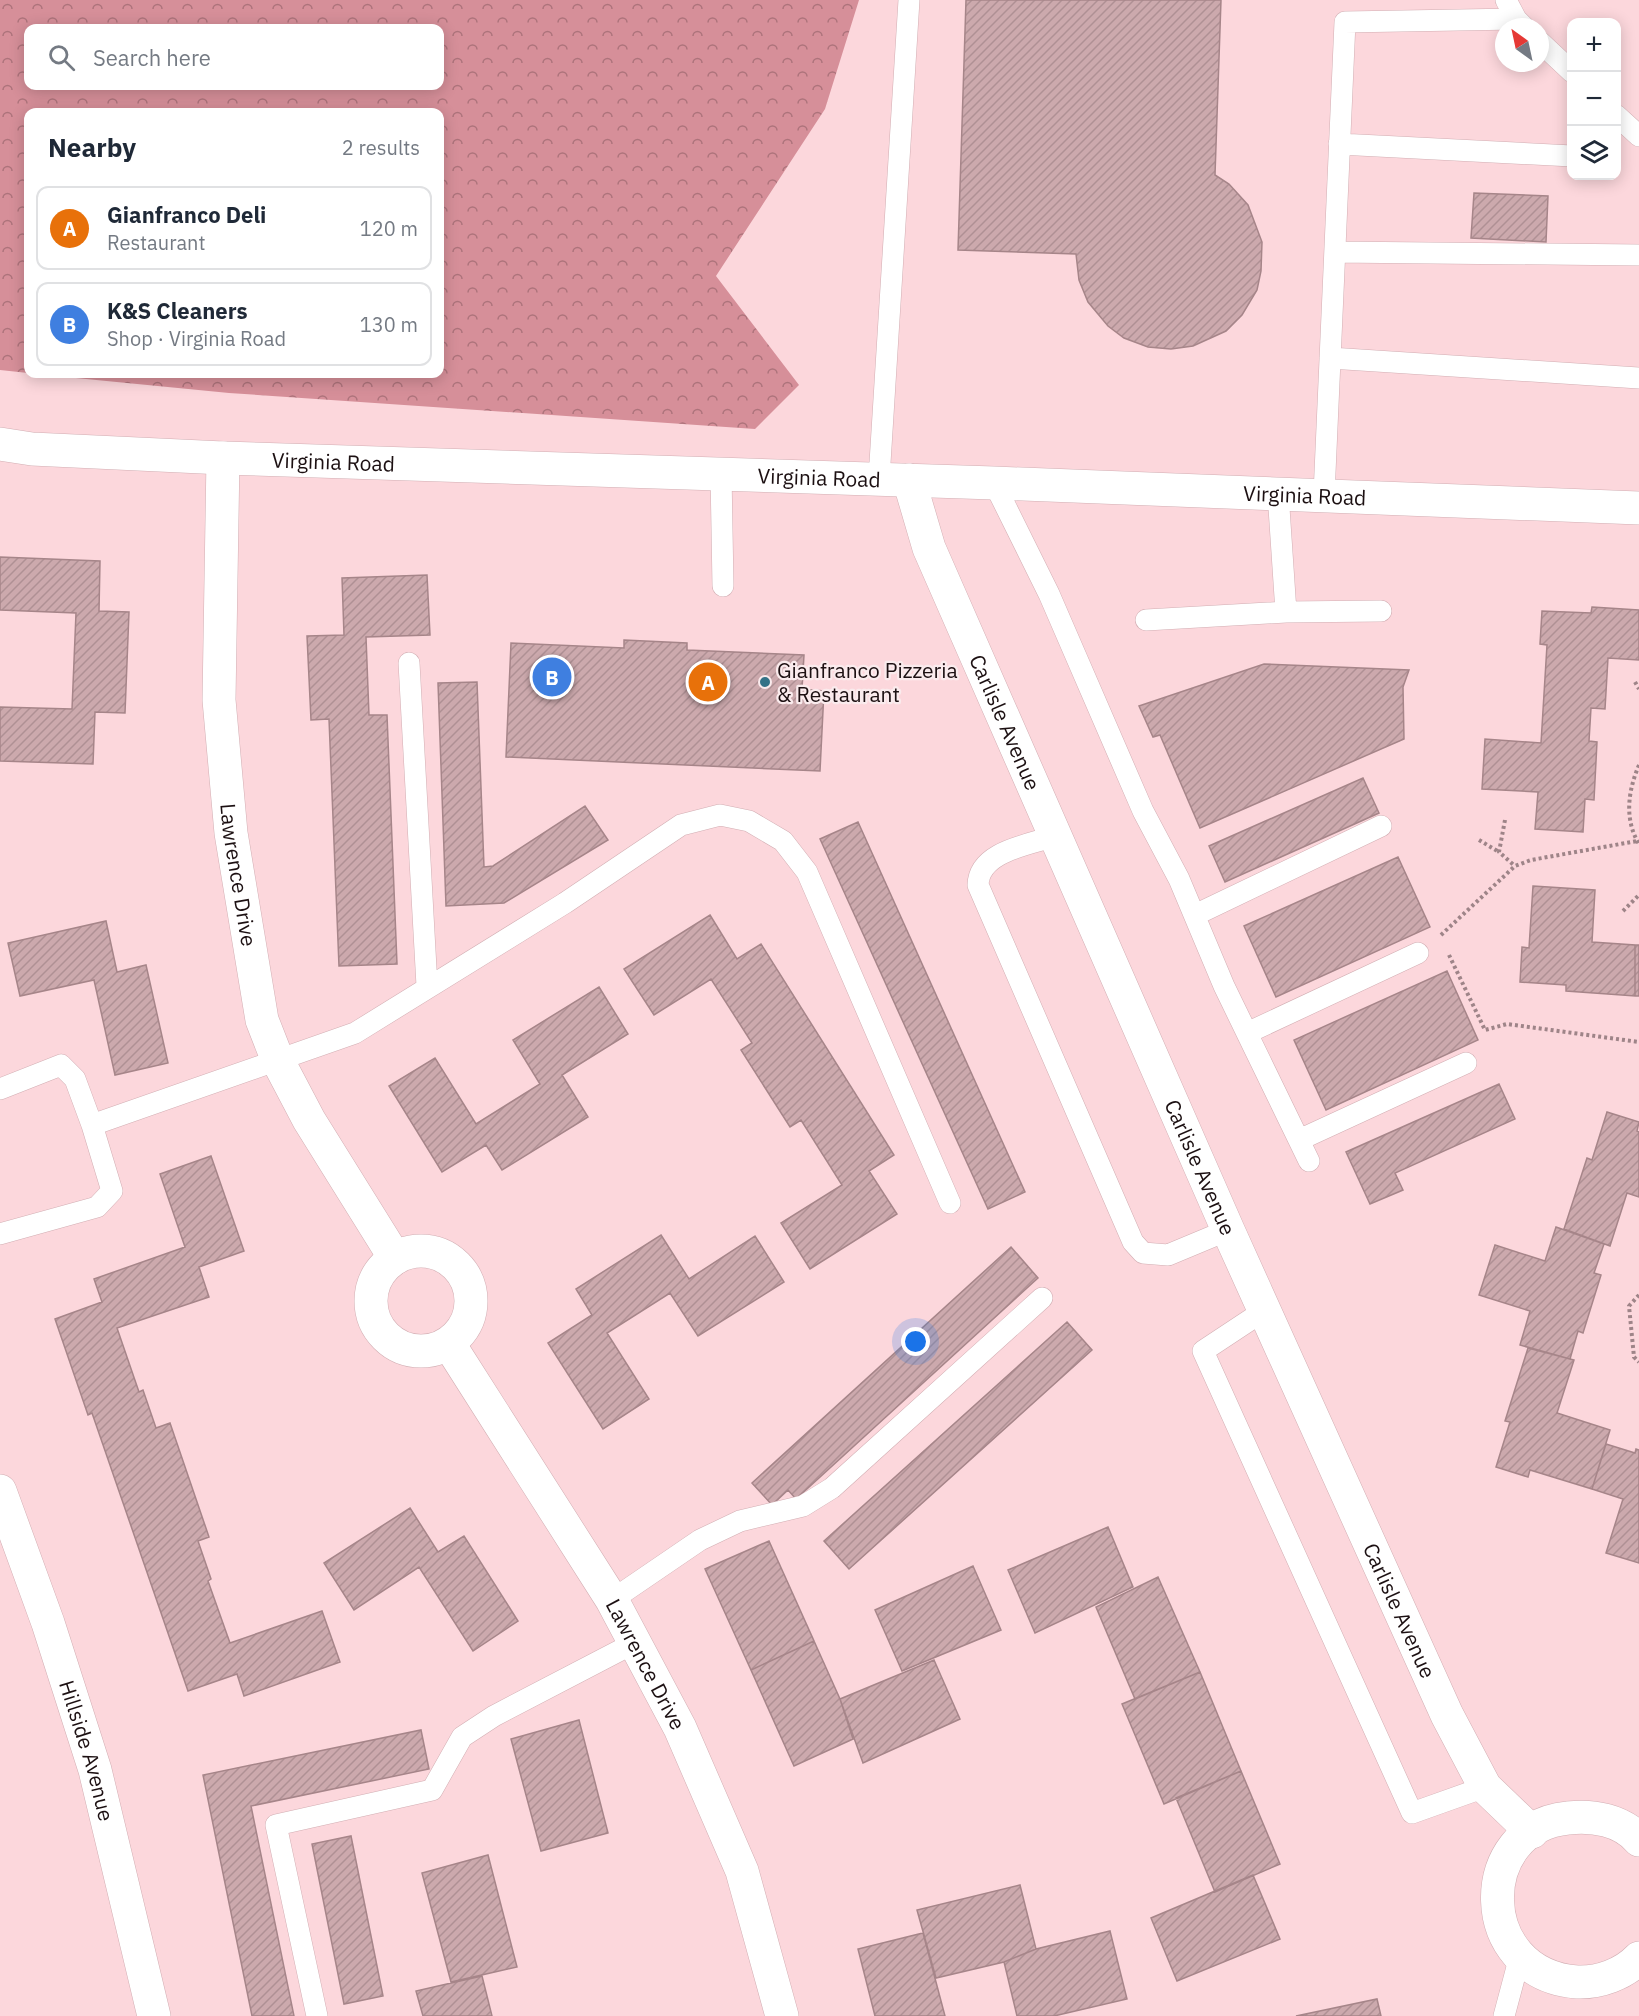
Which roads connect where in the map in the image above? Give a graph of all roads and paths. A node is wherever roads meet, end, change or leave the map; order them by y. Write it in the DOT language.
graph roads {
  1 [pos="909,0"];
  2 [pos="1506,0"];
  3 [pos="1517,18"];
  4 [pos="1495,23"];
  5 [pos="1549,50"];
  6 [pos="1567,67"];
  7 [pos="1339,144"];
  8 [pos="1567,156"];
  9 [pos="1335,252"];
  10 [pos="1639,255"];
  11 [pos="1330,358"];
  12 [pos="1639,378"];
  13 [pos="0,444"];
  14 [pos="223,458"];
  15 [pos="721,473"];
  16 [pos="894,479"];
  17 [pos="994,483"];
  18 [pos="1278,494"];
  19 [pos="1324,495"];
  20 [pos="1639,508"];
  21 [pos="723,586"];
  22 [pos="1381,611"];
  23 [pos="1286,612"];
  24 [pos="1146,620"];
  25 [pos="409,663"];
  26 [pos="1635,682"];
  27 [pos="1639,689"];
  28 [pos="1639,765"];
  29 [pos="1505,820"];
  30 [pos="1381,826"];
  31 [pos="1056,836"];
  32 [pos="1479,840"];
  33 [pos="1638,842"];
  34 [pos="1499,852"];
  35 [pos="1515,866"];
  36 [pos="1639,895"];
  37 [pos="1623,911"];
  38 [pos="1195,915"];
  39 [pos="1440,936"];
  40 [pos="1445,947"];
  41 [pos="1418,953"];
  42 [pos="427,986"];
  43 [pos="1247,1033"];
  44 [pos="1639,1042"];
  45 [pos="278,1061"];
  46 [pos="1466,1063"];
  47 [pos="0,1089"];
  48 [pos="92,1125"];
  49 [pos="1299,1140"];
  50 [pos="1309,1161"];
  51 [pos="950,1203"];
  52 [pos="1228,1230"];
  53 [pos="0,1234"];
  54 [pos="395,1258"];
  55 [pos="1639,1295"];
  56 [pos="1042,1298"];
  57 [pos="1265,1311"];
  58 [pos="449,1344"];
  59 [pos="1639,1362"];
  60 [pos="0,1491"];
  61 [pos="612,1600"];
  62 [pos="636,1642"];
  63 [pos="1485,1787"];
  64 [pos="1532,1832"];
  65 [pos="1639,1840"];
  66 [pos="1520,1956"];
  67 [pos="1639,1958"];
  68 [pos="154,2016"];
  69 [pos="316,2016"];
  70 [pos="782,2016"];
  71 [pos="1504,2016"];
  1 -- 16 [label="lane"];
  2 -- 3 [label="lane"];
  4 -- 7 [label="lane"];
  5 -- 6 [label="lane"];
  7 -- 8 [label="lane"];
  7 -- 9 [label="lane"];
  9 -- 10 [label="lane"];
  9 -- 11 [label="lane"];
  11 -- 12 [label="lane"];
  11 -- 19 [label="lane"];
  13 -- 14 [label="street, Virginia Road"];
  14 -- 15 [label="street, Virginia Road"];
  14 -- 45 [label="street, Lawrence Drive"];
  15 -- 16 [label="street, Virginia Road"];
  15 -- 21 [label="lane"];
  16 -- 17 [label="street, Virginia Road"];
  16 -- 31 [label="street, Carlisle Avenue"];
  17 -- 18 [label="street, Virginia Road"];
  17 -- 38 [label="lane"];
  18 -- 19 [label="street, Virginia Road"];
  18 -- 23 [label="lane"];
  19 -- 20 [label="street, Virginia Road"];
  22 -- 23 [label="lane"];
  23 -- 24 [label="lane"];
  25 -- 42 [label="lane"];
  26 -- 27 [label="path"];
  28 -- 33 [label="path"];
  29 -- 34 [label="path"];
  30 -- 38 [label="lane"];
  31 -- 52 [label="street, Carlisle Avenue"];
  31 -- 52 [label="lane"];
  32 -- 34 [label="path"];
  33 -- 35 [label="path"];
  34 -- 35 [label="path"];
  35 -- 39 [label="path"];
  36 -- 37 [label="path"];
  38 -- 43 [label="lane"];
  40 -- 44 [label="path"];
  41 -- 43 [label="lane"];
  42 -- 45 [label="lane"];
  42 -- 51 [label="lane"];
  43 -- 49 [label="lane"];
  45 -- 48 [label="lane"];
  45 -- 54 [label="street, Lawrence Drive"];
  46 -- 49 [label="lane"];
  47 -- 48 [label="lane"];
  48 -- 53 [label="lane"];
  49 -- 50 [label="lane"];
  52 -- 57 [label="street, Carlisle Avenue"];
  54 -- 58 [label="street"];
  54 -- 58 [label="street"];
  55 -- 59 [label="path"];
  56 -- 61 [label="lane"];
  57 -- 63 [label="street, Carlisle Avenue"];
  57 -- 63 [label="lane"];
  58 -- 61 [label="street, Lawrence Drive"];
  60 -- 68 [label="street, Hillside Avenue"];
  61 -- 62 [label="street, Lawrence Drive"];
  62 -- 69 [label="lane"];
  62 -- 70 [label="street, Lawrence Drive"];
  63 -- 64 [label="street, Carlisle Avenue"];
  64 -- 65 [label="street"];
  64 -- 66 [label="street"];
  66 -- 67 [label="street"];
  66 -- 71 [label="lane"];
}
